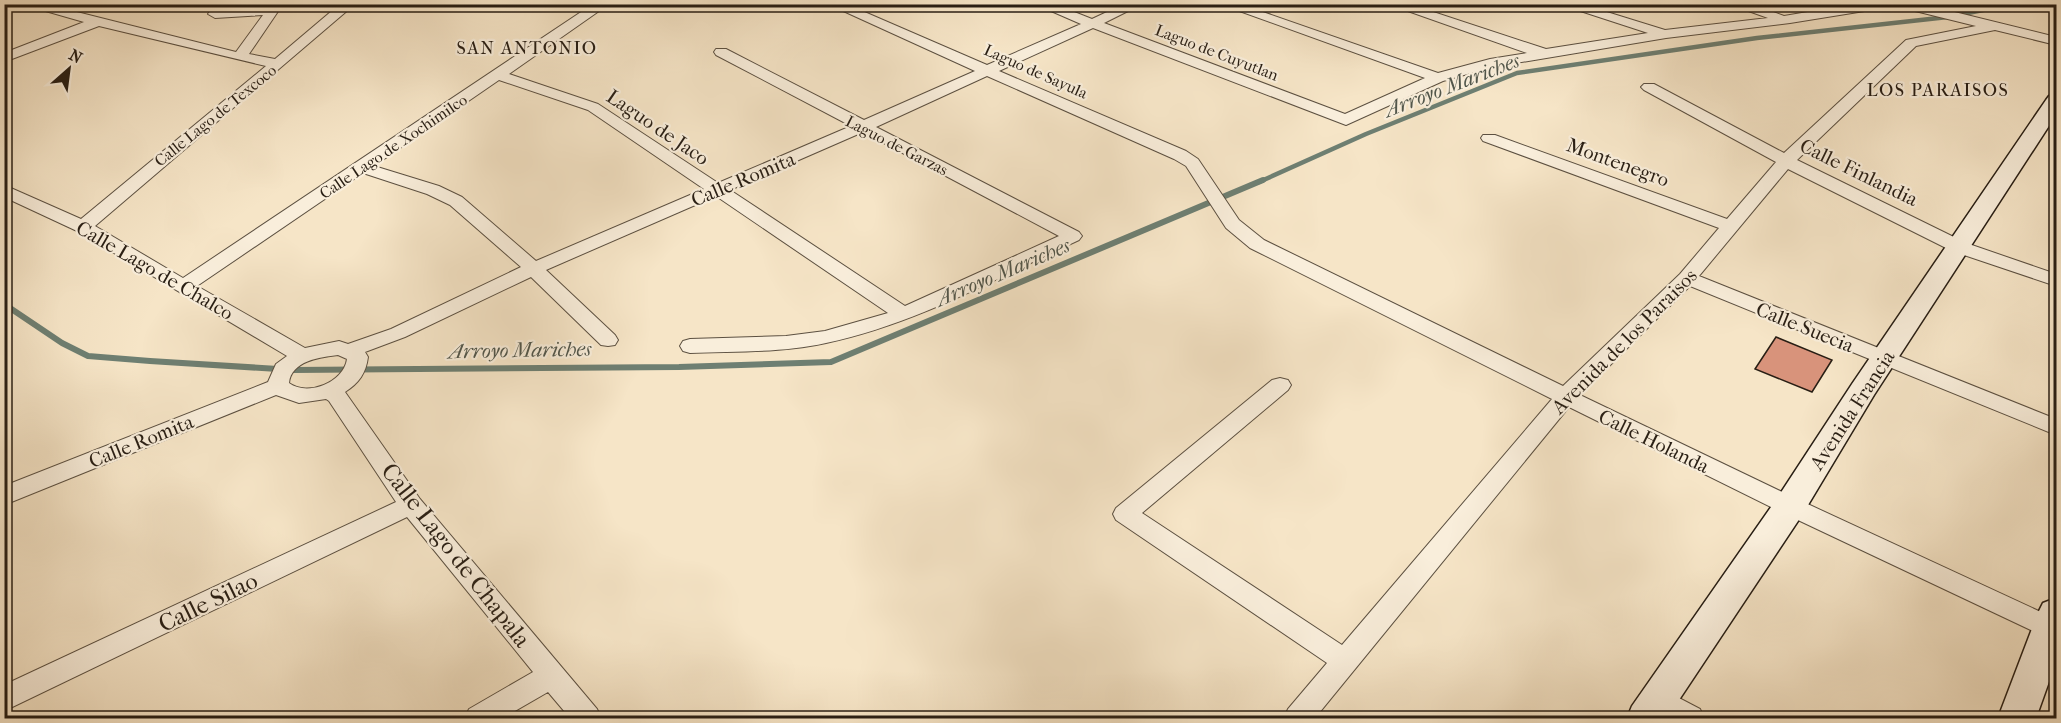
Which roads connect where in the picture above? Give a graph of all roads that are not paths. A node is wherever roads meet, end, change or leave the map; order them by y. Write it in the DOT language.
graph roads {
  1 [pos="27,4"];
  2 [pos="349,4"];
  3 [pos="603,4"];
  4 [pos="834,4"];
  5 [pos="1041,4"];
  6 [pos="1136,4"];
  7 [pos="1226,4"];
  8 [pos="1394,4"];
  9 [pos="1565,4"];
  10 [pos="1735,4"];
  11 [pos="1883,4"];
  12 [pos="1904,4"];
  13 [pos="274,7"];
  14 [pos="215,14"];
  15 [pos="1790,19"];
  16 [pos="100,21"];
  17 [pos="1093,25"];
  18 [pos="1995,26"];
  19 [pos="1666,34"];
  20 [pos="2056,41"];
  21 [pos="721,52"];
  22 [pos="1546,54"];
  23 [pos="240,57"];
  24 [pos="4,58"];
  25 [pos="278,64"];
  26 [pos="988,70"];
  27 [pos="498,75"];
  28 [pos="1438,78"];
  29 [pos="1649,87"];
  30 [pos="2056,99"];
  31 [pos="862,128"];
  32 [pos="1489,138"];
  33 [pos="1786,161"];
  34 [pos="361,168"];
  35 [pos="4,190"];
  36 [pos="1209,190"];
  37 [pos="716,191"];
  38 [pos="82,227"];
  39 [pos="1732,227"];
  40 [pos="1959,247"];
  41 [pos="533,269"];
  42 [pos="1688,278"];
  43 [pos="2056,280"];
  44 [pos="184,286"];
  45 [pos="904,314"];
  46 [pos="608,340"];
  47 [pos="690,346"];
  48 [pos="300,357"];
  49 [pos="354,357"];
  50 [pos="1884,360"];
  51 [pos="278,383"];
  52 [pos="1280,385"];
  53 [pos="336,387"];
  54 [pos="1565,398"];
  55 [pos="2056,427"];
  56 [pos="4,496"];
  57 [pos="411,505"];
  58 [pos="1790,506"];
  59 [pos="2055,624"];
  60 [pos="1346,661"];
  61 [pos="551,676"];
  62 [pos="4,699"];
  63 [pos="1652,709"];
  64 [pos="479,718"];
  65 [pos="587,718"];
  66 [pos="1298,718"];
  67 [pos="1690,718"];
  68 [pos="2017,718"];
  1 -- 16 [label="street"];
  2 -- 25 [label="street, Calle Lago de Texcoco"];
  3 -- 27 [label="street, Calle Lago de Xochimilco"];
  4 -- 26 [label="street, Laguo de Sayula"];
  5 -- 17 [label="street, Laguo de Cuyutlan"];
  6 -- 17 [label="street, Calle Romita"];
  7 -- 28 [label="street"];
  8 -- 22 [label="street"];
  9 -- 19 [label="street"];
  10 -- 15 [label="street"];
  11 -- 15 [label="street"];
  12 -- 18 [label="street"];
  13 -- 14 [label="street"];
  13 -- 23 [label="street"];
  15 -- 19 [label="street"];
  16 -- 23 [label="street"];
  16 -- 24 [label="street"];
  17 -- 26 [label="street, Calle Romita"];
  17 -- 28 [label="street, Laguo de Cuyutlan"];
  18 -- 20 [label="street"];
  18 -- 33 [label="street, Avenida de los Paraisos"];
  19 -- 22 [label="street"];
  21 -- 31 [label="street, Laguo de Garzas"];
  22 -- 28 [label="street"];
  23 -- 25 [label="street"];
  25 -- 38 [label="street, Calle Lago de Texcoco"];
  26 -- 31 [label="street, Calle Romita"];
  26 -- 36 [label="street, Laguo de Sayula"];
  27 -- 34 [label="street, Calle Lago de Xochimilco"];
  27 -- 37 [label="street, Laguo de Jaco"];
  29 -- 33 [label="street, Calle Finlandia"];
  30 -- 40 [label="street, Avenida Francia"];
  31 -- 37 [label="street, Calle Romita"];
  31 -- 45 [label="street, Laguo de Garzas"];
  32 -- 39 [label="street, Montenegro"];
  33 -- 39 [label="street, Avenida de los Paraisos"];
  33 -- 40 [label="street, Calle Finlandia"];
  34 -- 41 [label="street"];
  34 -- 44 [label="street, Calle Lago de Xochimilco"];
  35 -- 38 [label="street, Calle Lago de Chalco"];
  36 -- 54 [label="street, Calle Holanda"];
  37 -- 41 [label="street, Calle Romita"];
  37 -- 45 [label="street, Laguo de Jaco"];
  38 -- 44 [label="street, Calle Lago de Chalco"];
  39 -- 42 [label="street, Avenida de los Paraisos"];
  40 -- 43 [label="street, Calle Finlandia"];
  40 -- 50 [label="street, Avenida Francia"];
  41 -- 46 [label="street"];
  41 -- 49 [label="street, Calle Romita"];
  42 -- 50 [label="street, Calle Suecia"];
  42 -- 54 [label="street, Avenida de los Paraisos"];
  44 -- 48 [label="street, Calle Lago de Chalco"];
  45 -- 47 [label="street"];
  48 -- 49 [label="street"];
  48 -- 51 [label="street"];
  49 -- 53 [label="street"];
  50 -- 55 [label="street, Calle Suecia"];
  50 -- 58 [label="street, Avenida Francia"];
  51 -- 53 [label="street"];
  51 -- 56 [label="street, Calle Romita"];
  52 -- 60 [label="street"];
  53 -- 57 [label="street, Calle Lago de Chapala"];
  54 -- 58 [label="street, Calle Holanda"];
  54 -- 60 [label="street, Avenida de los Paraisos"];
  57 -- 61 [label="street, Calle Lago de Chapala"];
  57 -- 62 [label="street, Calle Silao"];
  58 -- 59 [label="street, Calle Holanda"];
  58 -- 63 [label="street, Avenida Francia"];
  59 -- 68 [label="street"];
  60 -- 66 [label="street, Avenida de los Paraisos"];
  61 -- 64 [label="street"];
  61 -- 65 [label="street, Calle Lago de Chapala"];
  63 -- 67 [label="street"];
}
